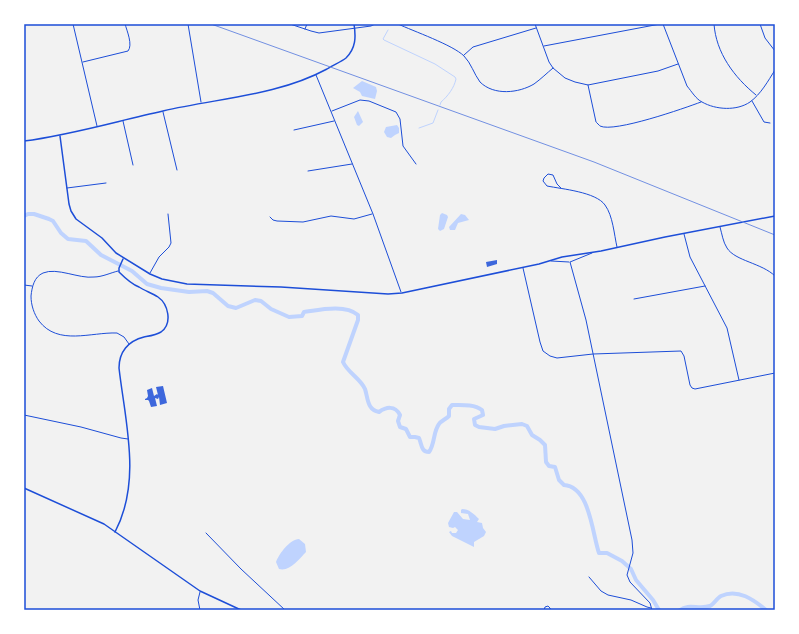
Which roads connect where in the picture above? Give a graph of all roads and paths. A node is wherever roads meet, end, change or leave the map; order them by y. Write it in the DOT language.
graph roads {
  1 [pos="73,24"];
  2 [pos="125,24"];
  3 [pos="188,24"];
  4 [pos="290,24"];
  5 [pos="307,24"];
  6 [pos="354,24"];
  7 [pos="375,24"];
  8 [pos="398,24"];
  9 [pos="535,24"];
  10 [pos="660,24"];
  11 [pos="663,24"];
  12 [pos="714,24"];
  13 [pos="760,24"];
  14 [pos="536,28"];
  15 [pos="355,29"];
  16 [pos="305,30"];
  17 [pos="544,46"];
  18 [pos="775,51"];
  19 [pos="463,56"];
  20 [pos="82,62"];
  21 [pos="678,64"];
  22 [pos="553,68"];
  23 [pos="775,70"];
  24 [pos="316,75"];
  25 [pos="588,85"];
  26 [pos="756,95"];
  27 [pos="752,101"];
  28 [pos="702,102"];
  29 [pos="201,103"];
  30 [pos="163,111"];
  31 [pos="332,112"];
  32 [pos="123,121"];
  33 [pos="335,121"];
  34 [pos="770,123"];
  35 [pos="97,127"];
  36 [pos="294,130"];
  37 [pos="60,136"];
  38 [pos="24,141"];
  39 [pos="352,164"];
  40 [pos="416,164"];
  41 [pos="134,165"];
  42 [pos="177,170"];
  43 [pos="308,172"];
  44 [pos="106,183"];
  45 [pos="66,188"];
  46 [pos="561,188"];
  47 [pos="168,214"];
  48 [pos="372,214"];
  49 [pos="775,216"];
  50 [pos="270,217"];
  51 [pos="720,227"];
  52 [pos="684,233"];
  53 [pos="617,248"];
  54 [pos="592,253"];
  55 [pos="124,258"];
  56 [pos="550,260"];
  57 [pos="570,262"];
  58 [pos="523,267"];
  59 [pos="118,271"];
  60 [pos="150,274"];
  61 [pos="775,276"];
  62 [pos="24,285"];
  63 [pos="32,286"];
  64 [pos="705,286"];
  65 [pos="402,293"];
  66 [pos="634,299"];
  67 [pos="129,344"];
  68 [pos="593,354"];
  69 [pos="775,373"];
  70 [pos="739,380"];
  71 [pos="24,415"];
  72 [pos="128,439"];
  73 [pos="24,488"];
  74 [pos="115,532"];
  75 [pos="206,533"];
  76 [pos="589,577"];
  77 [pos="200,591"];
  78 [pos="652,609"];
  79 [pos="200,610"];
  80 [pos="241,610"];
  81 [pos="285,610"];
  82 [pos="544,610"];
  83 [pos="551,610"];
  1 -- 20 [label="street"];
  2 -- 20 [label="street"];
  3 -- 29 [label="street"];
  4 -- 16 [label="street"];
  5 -- 16 [label="street"];
  6 -- 15 [label="street"];
  7 -- 15 [label="street"];
  8 -- 19 [label="street"];
  9 -- 14 [label="street"];
  10 -- 17 [label="street"];
  11 -- 21 [label="street"];
  12 -- 26 [label="street"];
  13 -- 18 [label="street"];
  14 -- 17 [label="street"];
  14 -- 19 [label="street"];
  15 -- 16 [label="street"];
  15 -- 24 [label="street"];
  17 -- 22 [label="street"];
  19 -- 22 [label="street"];
  20 -- 35 [label="street"];
  21 -- 25 [label="street"];
  21 -- 28 [label="street"];
  22 -- 25 [label="street"];
  23 -- 26 [label="street"];
  24 -- 29 [label="street"];
  24 -- 31 [label="street"];
  25 -- 28 [label="street"];
  26 -- 27 [label="street"];
  27 -- 28 [label="street"];
  27 -- 34 [label="street"];
  29 -- 30 [label="street"];
  30 -- 32 [label="street"];
  30 -- 42 [label="street"];
  31 -- 33 [label="street"];
  31 -- 40 [label="street"];
  32 -- 35 [label="street"];
  32 -- 41 [label="street"];
  33 -- 36 [label="street"];
  33 -- 39 [label="street"];
  35 -- 37 [label="street"];
  37 -- 38 [label="street"];
  37 -- 45 [label="street"];
  39 -- 43 [label="street"];
  39 -- 48 [label="street"];
  44 -- 45 [label="street"];
  45 -- 55 [label="street"];
  46 -- 46 [label="street"];
  46 -- 53 [label="street"];
  47 -- 60 [label="street"];
  48 -- 50 [label="street"];
  48 -- 65 [label="street"];
  49 -- 51 [label="street"];
  51 -- 52 [label="street"];
  51 -- 61 [label="street"];
  52 -- 53 [label="street"];
  52 -- 64 [label="street"];
  53 -- 54 [label="street"];
  54 -- 56 [label="street"];
  54 -- 57 [label="street"];
  55 -- 59 [label="street"];
  55 -- 60 [label="street"];
  56 -- 57 [label="street"];
  56 -- 58 [label="street"];
  57 -- 68 [label="street"];
  58 -- 65 [label="street"];
  58 -- 68 [label="street"];
  59 -- 63 [label="street"];
  59 -- 67 [label="street"];
  60 -- 65 [label="street"];
  62 -- 63 [label="street"];
  63 -- 67 [label="street"];
  64 -- 66 [label="street"];
  64 -- 70 [label="street"];
  67 -- 72 [label="street"];
  68 -- 70 [label="street"];
  68 -- 78 [label="street"];
  69 -- 70 [label="street"];
  71 -- 72 [label="street"];
  72 -- 74 [label="street"];
  73 -- 74 [label="street"];
  74 -- 77 [label="street"];
  75 -- 81 [label="street"];
  76 -- 78 [label="street"];
  77 -- 79 [label="street"];
  77 -- 80 [label="street"];
  82 -- 83 [label="street"];
}
